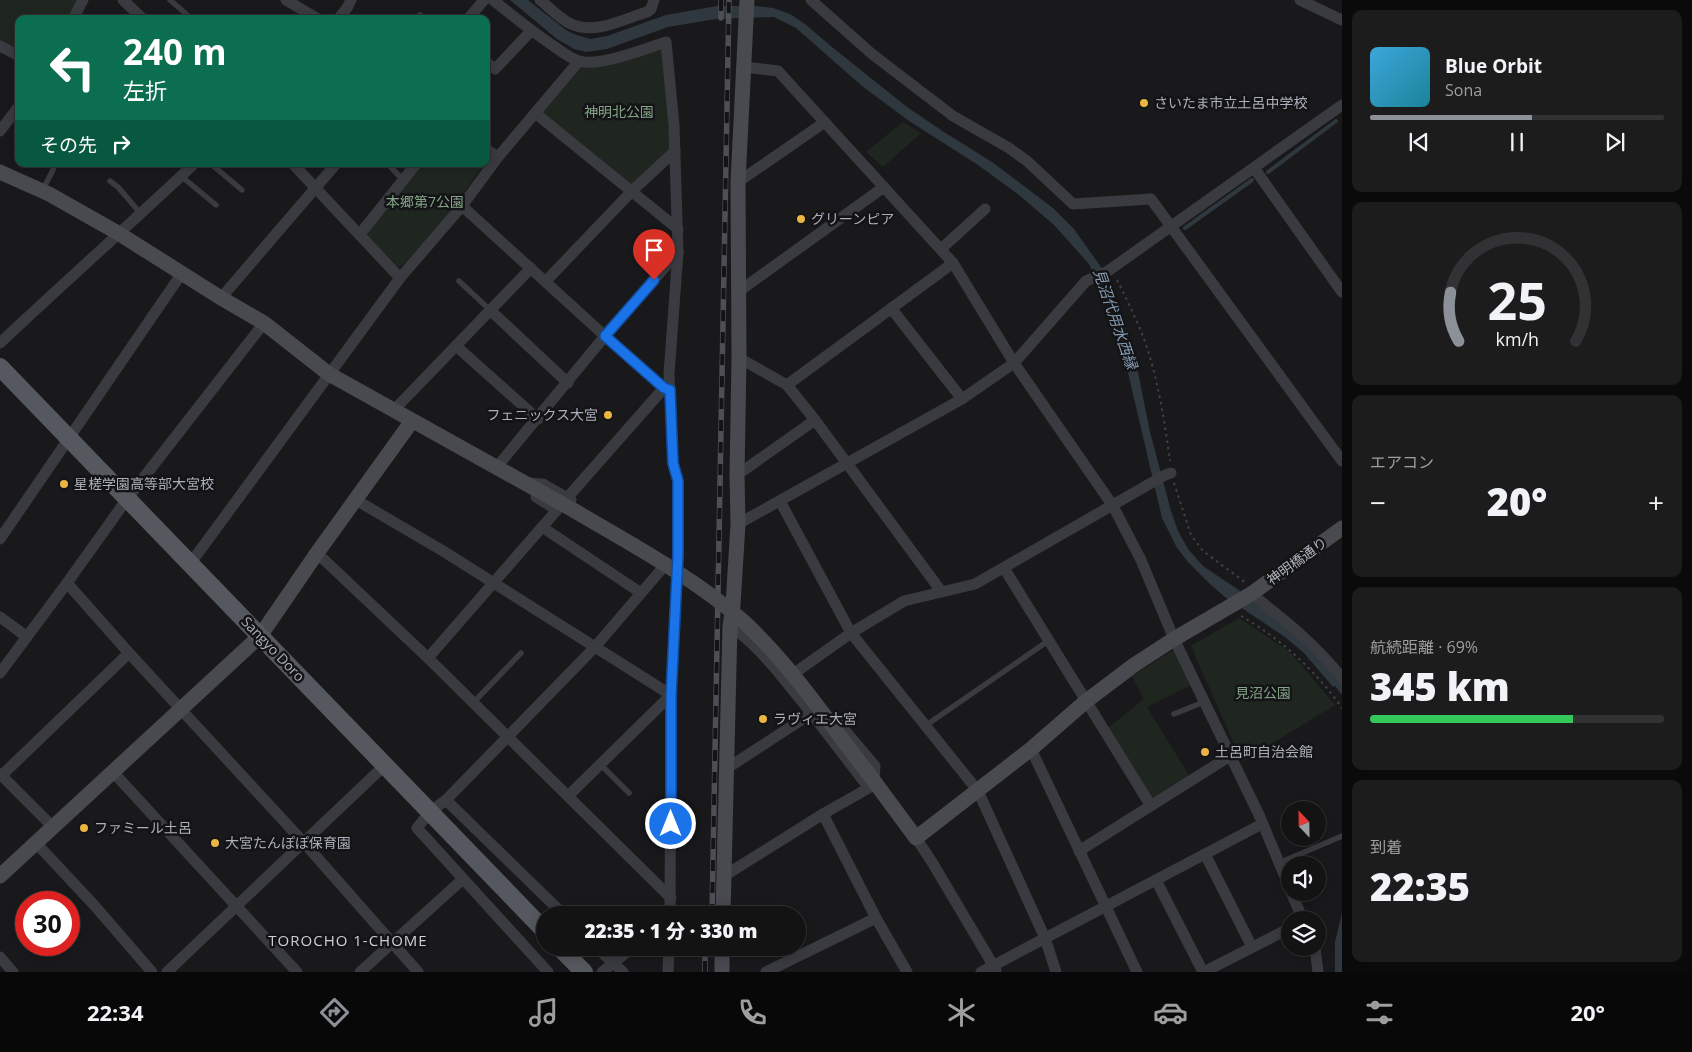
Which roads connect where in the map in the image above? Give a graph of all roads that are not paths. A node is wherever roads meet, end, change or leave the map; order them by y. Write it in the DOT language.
graph roads {
  1 [pos="83,0"];
  2 [pos="123,0"];
  3 [pos="170,0"];
  4 [pos="286,0"];
  5 [pos="351,0"];
  6 [pos="484,0"];
  7 [pos="494,0"];
  8 [pos="654,0"];
  9 [pos="747,0"];
  10 [pos="811,0"];
  11 [pos="1300,0"];
  12 [pos="548,2"];
  13 [pos="75,15"];
  14 [pos="139,15"];
  15 [pos="187,15"];
  16 [pos="311,15"];
  17 [pos="341,15"];
  18 [pos="471,15"];
  19 [pos="1342,20"];
  20 [pos="531,31"];
  21 [pos="0,46"];
  22 [pos="15,54"];
  23 [pos="579,61"];
  24 [pos="490,65"];
  25 [pos="744,67"];
  26 [pos="1340,109"];
  27 [pos="15,111"];
  28 [pos="535,113"];
  29 [pos="825,122"];
  30 [pos="0,131"];
  31 [pos="675,151"];
  32 [pos="490,152"];
  33 [pos="498,158"];
  34 [pos="54,167"];
  35 [pos="191,167"];
  36 [pos="215,167"];
  37 [pos="296,167"];
  38 [pos="334,167"];
  39 [pos="391,167"];
  40 [pos="414,167"];
  41 [pos="1254,168"];
  42 [pos="0,172"];
  43 [pos="181,176"];
  44 [pos="403,180"];
  45 [pos="110,181"];
  46 [pos="738,182"];
  47 [pos="317,187"];
  48 [pos="884,187"];
  49 [pos="242,190"];
  50 [pos="42,191"];
  51 [pos="632,191"];
  52 [pos="216,204"];
  53 [pos="462,206"];
  54 [pos="985,209"];
  55 [pos="142,214"];
  56 [pos="1173,227"];
  57 [pos="678,229"];
  58 [pos="118,233"];
  59 [pos="360,234"];
  60 [pos="940,249"];
  61 [pos="678,252"];
  62 [pos="953,263"];
  63 [pos="530,268"];
  64 [pos="182,273"];
  65 [pos="400,278"];
  66 [pos="459,281"];
  67 [pos="546,281"];
  68 [pos="738,292"];
  69 [pos="1342,292"];
  70 [pos="221,298"];
  71 [pos="892,308"];
  72 [pos="490,310"];
  73 [pos="264,323"];
  74 [pos="605,336"];
  75 [pos="0,342"];
  76 [pos="456,346"];
  77 [pos="739,358"];
  78 [pos="1014,363"];
  79 [pos="0,367"];
  80 [pos="329,374"];
  81 [pos="568,383"];
  82 [pos="787,385"];
  83 [pos="667,389"];
  84 [pos="962,399"];
  85 [pos="393,411"];
  86 [pos="538,418"];
  87 [pos="815,420"];
  88 [pos="412,421"];
  89 [pos="68,438"];
  90 [pos="1342,461"];
  91 [pos="847,464"];
  92 [pos="496,468"];
  93 [pos="1168,474"];
  94 [pos="737,475"];
  95 [pos="522,482"];
  96 [pos="567,498"];
  97 [pos="127,499"];
  98 [pos="356,500"];
  99 [pos="780,501"];
  100 [pos="1113,506"];
  101 [pos="738,524"];
  102 [pos="542,527"];
  103 [pos="1342,528"];
  104 [pos="0,539"];
  105 [pos="317,553"];
  106 [pos="677,563"];
  107 [pos="190,564"];
  108 [pos="1004,568"];
  109 [pos="660,571"];
  110 [pos="493,582"];
  111 [pos="67,583"];
  112 [pos="941,591"];
  113 [pos="1254,592"];
  114 [pos="641,593"];
  115 [pos="733,605"];
  116 [pos="0,617"];
  117 [pos="730,626"];
  118 [pos="851,633"];
  119 [pos="260,636"];
  120 [pos="27,637"];
  121 [pos="1174,639"];
  122 [pos="1048,641"];
  123 [pos="595,647"];
  124 [pos="129,653"];
  125 [pos="521,653"];
  126 [pos="428,658"];
  127 [pos="796,672"];
  128 [pos="0,673"];
  129 [pos="1342,678"];
  130 [pos="671,696"];
  131 [pos="1085,702"];
  132 [pos="1204,702"];
  133 [pos="473,703"];
  134 [pos="181,708"];
  135 [pos="812,713"];
  136 [pos="1174,714"];
  137 [pos="925,726"];
  138 [pos="507,737"];
  139 [pos="1030,749"];
  140 [pos="1230,756"];
  141 [pos="600,764"];
  142 [pos="384,765"];
  143 [pos="726,769"];
  144 [pos="113,772"];
  145 [pos="1,775"];
  146 [pos="872,781"];
  147 [pos="978,791"];
  148 [pos="629,792"];
  149 [pos="568,796"];
  150 [pos="446,800"];
  151 [pos="1151,806"];
  152 [pos="430,812"];
  153 [pos="823,814"];
  154 [pos="1262,824"];
  155 [pos="53,827"];
  156 [pos="1342,836"];
  157 [pos="916,838"];
  158 [pos="303,842"];
  159 [pos="36,843"];
  160 [pos="1079,851"];
  161 [pos="1205,854"];
  162 [pos="1279,863"];
  163 [pos="1281,868"];
  164 [pos="0,876"];
  165 [pos="724,876"];
  166 [pos="463,879"];
  167 [pos="1156,880"];
  168 [pos="671,898"];
  169 [pos="236,906"];
  170 [pos="555,906"];
  171 [pos="671,906"];
  172 [pos="723,906"];
  173 [pos="1105,907"];
  174 [pos="876,918"];
  175 [pos="536,923"];
  176 [pos="1281,932"];
  177 [pos="1046,938"];
  178 [pos="392,944"];
  179 [pos="1252,947"];
  180 [pos="568,956"];
  181 [pos="606,956"];
  182 [pos="622,956"];
  183 [pos="669,956"];
  184 [pos="722,956"];
  185 [pos="1316,956"];
  186 [pos="0,957"];
  187 [pos="613,963"];
  188 [pos="1222,968"];
  189 [pos="996,969"];
  190 [pos="13,972"];
  191 [pos="152,972"];
  192 [pos="167,972"];
  193 [pos="297,972"];
  194 [pos="360,972"];
  195 [pos="418,972"];
  196 [pos="548,972"];
  197 [pos="584,972"];
  198 [pos="602,972"];
  199 [pos="623,972"];
  200 [pos="668,972"];
  201 [pos="722,972"];
  202 [pos="766,972"];
  203 [pos="907,972"];
  204 [pos="981,972"];
  205 [pos="1056,972"];
  206 [pos="1137,972"];
  207 [pos="1204,972"];
  208 [pos="1318,972"];
  1 -- 13 [label="street"];
  2 -- 14 [label="street"];
  3 -- 15 [label="lane"];
  4 -- 16 [label="street"];
  5 -- 17 [label="street"];
  6 -- 18 [label="street"];
  7 -- 20 [label="street"];
  8 -- 12 [label="street"];
  9 -- 25 [label="street"];
  10 -- 56 [label="street"];
  11 -- 19 [label="street"];
  20 -- 23 [label="street"];
  20 -- 24 [label="street"];
  21 -- 22 [label="street"];
  23 -- 28 [label="street"];
  23 -- 31 [label="street"];
  25 -- 29 [label="street"];
  25 -- 46 [label="street"];
  26 -- 41 [label="street"];
  27 -- 30 [label="street"];
  28 -- 33 [label="street"];
  28 -- 51 [label="street"];
  29 -- 46 [label="street"];
  29 -- 48 [label="street"];
  31 -- 51 [label="street"];
  31 -- 57 [label="street"];
  32 -- 33 [label="street"];
  33 -- 53 [label="street"];
  34 -- 50 [label="lane"];
  35 -- 43 [label="street"];
  36 -- 49 [label="lane"];
  37 -- 47 [label="street"];
  38 -- 47 [label="street"];
  39 -- 44 [label="lane"];
  40 -- 44 [label="street"];
  41 -- 56 [label="street"];
  41 -- 69 [label="street"];
  42 -- 50 [label="street"];
  43 -- 52 [label="lane"];
  43 -- 55 [label="street"];
  44 -- 59 [label="street"];
  45 -- 55 [label="lane"];
  46 -- 68 [label="street"];
  47 -- 59 [label="street"];
  47 -- 70 [label="street"];
  48 -- 60 [label="street"];
  48 -- 68 [label="street"];
  50 -- 58 [label="street"];
  51 -- 57 [label="street"];
  51 -- 67 [label="street"];
  53 -- 63 [label="street"];
  53 -- 65 [label="street"];
  54 -- 60 [label="street"];
  55 -- 58 [label="street"];
  56 -- 78 [label="street"];
  56 -- 90 [label="street"];
  57 -- 61 [label="street"];
  58 -- 64 [label="street"];
  58 -- 75 [label="street"];
  59 -- 65 [label="street"];
  60 -- 62 [label="street"];
  61 -- 74 [label="street"];
  61 -- 83 [label="street"];
  62 -- 71 [label="street"];
  62 -- 78 [label="street"];
  63 -- 67 [label="street"];
  63 -- 72 [label="street"];
  64 -- 70 [label="street"];
  64 -- 89 [label="street"];
  65 -- 80 [label="street"];
  66 -- 72 [label="lane"];
  67 -- 74 [label="street"];
  68 -- 77 [label="street"];
  70 -- 73 [label="street"];
  71 -- 82 [label="street"];
  71 -- 84 [label="street"];
  72 -- 76 [label="street"];
  72 -- 81 [label="street"];
  73 -- 80 [label="street"];
  73 -- 97 [label="street"];
  74 -- 81 [label="street"];
  74 -- 83 [label="street"];
  76 -- 85 [label="street"];
  76 -- 86 [label="street"];
  77 -- 82 [label="street"];
  77 -- 94 [label="street"];
  78 -- 84 [label="street"];
  78 -- 100 [label="street"];
  79 -- 89 [label="main road, Sangyo Doro"];
  80 -- 85 [label="street"];
  80 -- 107 [label="street"];
  81 -- 86 [label="street"];
  82 -- 87 [label="street"];
  83 -- 96 [label="street"];
  83 -- 106 [label="street"];
  84 -- 91 [label="street"];
  85 -- 88 [label="street"];
  86 -- 92 [label="street"];
  87 -- 91 [label="street"];
  87 -- 94 [label="street"];
  88 -- 92 [label="street"];
  88 -- 98 [label="street"];
  89 -- 97 [label="main road, Sangyo Doro"];
  89 -- 104 [label="street"];
  91 -- 99 [label="street"];
  91 -- 112 [label="street"];
  92 -- 95 [label="street"];
  93 -- 100 [label="street"];
  94 -- 101 [label="street"];
  95 -- 96 [label="street"];
  95 -- 102 [label="street"];
  95 -- 146 [label="street, bridge"];
  96 -- 106 [label="street"];
  97 -- 107 [label="main road, Sangyo Doro"];
  97 -- 111 [label="street"];
  98 -- 105 [label="street"];
  98 -- 110 [label="street"];
  99 -- 101 [label="street"];
  99 -- 118 [label="street"];
  100 -- 108 [label="street"];
  100 -- 121 [label="street"];
  101 -- 115 [label="street"];
  102 -- 110 [label="street"];
  102 -- 114 [label="street"];
  103 -- 113 [label="street, 神明橋通り"];
  105 -- 119 [label="street"];
  105 -- 126 [label="street"];
  106 -- 130 [label="street"];
  107 -- 119 [label="main road, Sangyo Doro"];
  108 -- 112 [label="street"];
  108 -- 122 [label="street"];
  109 -- 114 [label="street"];
  110 -- 123 [label="street"];
  110 -- 126 [label="street"];
  111 -- 120 [label="street"];
  111 -- 124 [label="street"];
  112 -- 118 [label="street"];
  113 -- 121 [label="street, 神明橋通り"];
  113 -- 129 [label="street"];
  114 -- 123 [label="street"];
  115 -- 117 [label="street"];
  115 -- 127 [label="street"];
  116 -- 120 [label="street"];
  117 -- 135 [label="street"];
  117 -- 143 [label="street"];
  118 -- 127 [label="street"];
  118 -- 137 [label="street"];
  119 -- 134 [label="street"];
  119 -- 142 [label="main road, Sangyo Doro"];
  120 -- 128 [label="street"];
  121 -- 131 [label="street, 神明橋通り"];
  121 -- 132 [label="street"];
  122 -- 131 [label="street"];
  122 -- 137 [label="lane"];
  123 -- 130 [label="street"];
  123 -- 138 [label="street"];
  124 -- 134 [label="street"];
  124 -- 145 [label="street"];
  125 -- 133 [label="lane"];
  126 -- 133 [label="street"];
  127 -- 146 [label="street"];
  130 -- 141 [label="street"];
  130 -- 168 [label="street"];
  131 -- 139 [label="street, 神明橋通り"];
  131 -- 151 [label="street"];
  132 -- 136 [label="lane"];
  132 -- 140 [label="street"];
  133 -- 138 [label="street"];
  134 -- 144 [label="street"];
  134 -- 158 [label="street"];
  135 -- 143 [label="street"];
  135 -- 146 [label="street"];
  137 -- 147 [label="street"];
  138 -- 149 [label="street"];
  138 -- 150 [label="street"];
  139 -- 147 [label="street, 神明橋通り"];
  139 -- 160 [label="street"];
  140 -- 151 [label="street"];
  140 -- 154 [label="street"];
  141 -- 148 [label="lane"];
  141 -- 149 [label="street"];
  142 -- 152 [label="main road, Sangyo Doro"];
  142 -- 158 [label="street"];
  143 -- 165 [label="street"];
  144 -- 155 [label="street"];
  144 -- 169 [label="street"];
  145 -- 155 [label="street"];
  146 -- 153 [label="street"];
  146 -- 157 [label="street"];
  147 -- 157 [label="street, 神明橋通り"];
  147 -- 177 [label="street"];
  149 -- 168 [label="street"];
  150 -- 152 [label="street"];
  150 -- 170 [label="street"];
  151 -- 160 [label="street"];
  152 -- 166 [label="street"];
  152 -- 175 [label="main road, Sangyo Doro"];
  153 -- 165 [label="street"];
  153 -- 174 [label="street"];
  154 -- 161 [label="street"];
  154 -- 162 [label="street"];
  155 -- 159 [label="street"];
  156 -- 162 [label="lane"];
  157 -- 189 [label="street"];
  158 -- 169 [label="street"];
  158 -- 178 [label="street"];
  159 -- 164 [label="street"];
  159 -- 191 [label="street"];
  160 -- 173 [label="street"];
  161 -- 167 [label="street"];
  161 -- 179 [label="street"];
  162 -- 163 [label="street"];
  165 -- 172 [label="street"];
  166 -- 178 [label="street"];
  166 -- 196 [label="street"];
  167 -- 173 [label="street"];
  167 -- 207 [label="street"];
  168 -- 171 [label="street"];
  169 -- 192 [label="street"];
  169 -- 193 [label="street"];
  173 -- 177 [label="street"];
  173 -- 206 [label="street"];
  174 -- 202 [label="street"];
  174 -- 203 [label="street"];
  176 -- 179 [label="street"];
  177 -- 189 [label="street"];
  177 -- 205 [label="street"];
  178 -- 194 [label="street"];
  178 -- 195 [label="street"];
  179 -- 188 [label="street"];
  180 -- 197 [label="main road"];
  181 -- 187 [label="street"];
  182 -- 187 [label="street"];
  183 -- 200 [label="street"];
  184 -- 201 [label="street"];
  185 -- 208 [label="street"];
  186 -- 190 [label="street"];
  187 -- 198 [label="street"];
  187 -- 199 [label="street"];
  188 -- 207 [label="street"];
  189 -- 204 [label="street"];
}
